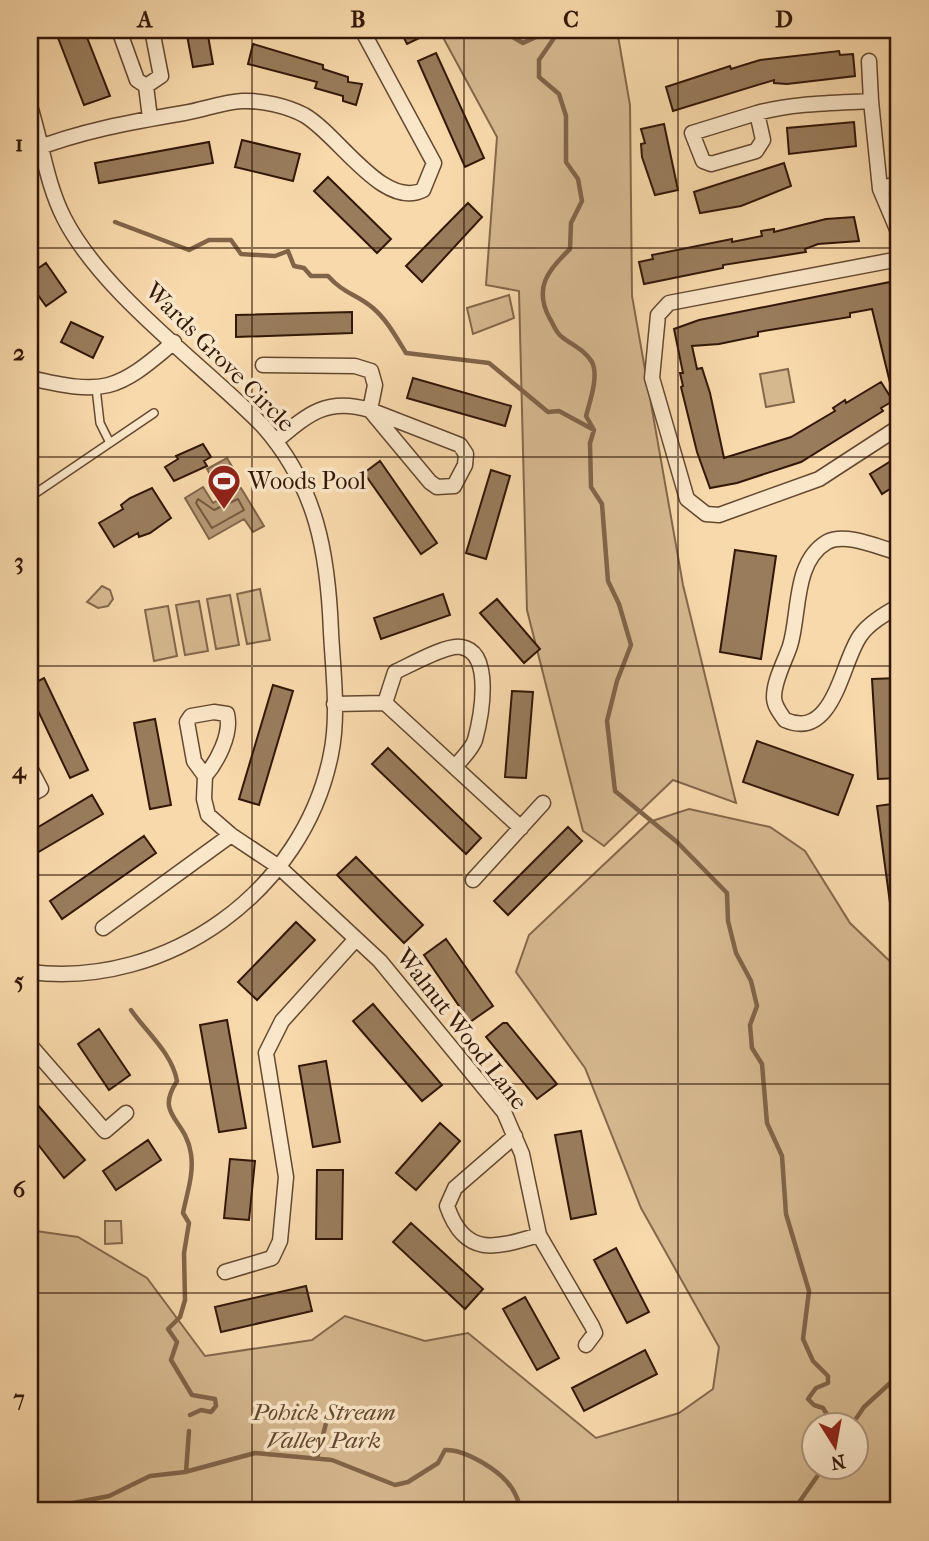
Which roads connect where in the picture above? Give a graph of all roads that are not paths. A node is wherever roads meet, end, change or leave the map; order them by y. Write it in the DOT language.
graph roads {
  1 [pos="119,30"];
  2 [pos="152,30"];
  3 [pos="362,30"];
  4 [pos="869,61"];
  5 [pos="146,86"];
  6 [pos="871,101"];
  7 [pos="30,106"];
  8 [pos="757,113"];
  9 [pos="150,118"];
  10 [pos="36,149"];
  11 [pos="899,183"];
  12 [pos="880,189"];
  13 [pos="899,234"];
  14 [pos="899,259"];
  15 [pos="174,341"];
  16 [pos="263,365"];
  17 [pos="30,378"];
  18 [pos="96,388"];
  19 [pos="370,410"];
  20 [pos="153,413"];
  21 [pos="899,427"];
  22 [pos="276,441"];
  23 [pos="110,443"];
  24 [pos="30,498"];
  25 [pos="899,554"];
  26 [pos="899,606"];
  27 [pos="385,703"];
  28 [pos="334,704"];
  29 [pos="456,766"];
  30 [pos="30,768"];
  31 [pos="205,776"];
  32 [pos="30,795"];
  33 [pos="543,803"];
  34 [pos="521,828"];
  35 [pos="231,835"];
  36 [pos="279,867"];
  37 [pos="473,880"];
  38 [pos="103,928"];
  39 [pos="355,940"];
  40 [pos="30,972"];
  41 [pos="30,1045"];
  42 [pos="126,1113"];
  43 [pos="515,1136"];
  44 [pos="539,1235"];
  45 [pos="225,1272"];
  46 [pos="586,1345"];
  1 -- 5 [label="street"];
  2 -- 5 [label="street"];
  3 -- 9 [label="street"];
  4 -- 6 [label="street"];
  5 -- 9 [label="street"];
  6 -- 8 [label="street"];
  6 -- 12 [label="street"];
  7 -- 10 [label="street, Wards Grove Circle"];
  8 -- 8 [label="street"];
  9 -- 10 [label="street"];
  10 -- 15 [label="street, Wards Grove Circle"];
  11 -- 12 [label="street"];
  12 -- 13 [label="street"];
  14 -- 21 [label="street"];
  15 -- 18 [label="street"];
  15 -- 22 [label="street, Wards Grove Circle"];
  16 -- 19 [label="street"];
  17 -- 18 [label="street"];
  18 -- 23 [label="lane"];
  19 -- 19 [label="street"];
  19 -- 22 [label="street"];
  20 -- 23 [label="lane"];
  22 -- 28 [label="street, Wards Grove Circle"];
  23 -- 24 [label="lane"];
  25 -- 26 [label="street"];
  27 -- 28 [label="street"];
  27 -- 29 [label="street"];
  27 -- 29 [label="street"];
  28 -- 36 [label="street, Wards Grove Circle"];
  29 -- 34 [label="street"];
  30 -- 32 [label="street"];
  31 -- 35 [label="street, Walnut Wood Lane"];
  33 -- 34 [label="street"];
  34 -- 37 [label="street"];
  35 -- 36 [label="street, Walnut Wood Lane"];
  35 -- 38 [label="street"];
  36 -- 39 [label="street, Walnut Wood Lane"];
  36 -- 40 [label="street, Wards Grove Circle"];
  39 -- 43 [label="street, Walnut Wood Lane"];
  39 -- 45 [label="street"];
  41 -- 42 [label="street"];
  43 -- 44 [label="street, Walnut Wood Lane"];
  43 -- 44 [label="street, Walnut Wood Lane"];
  44 -- 46 [label="street, Walnut Wood Lane"];
}
